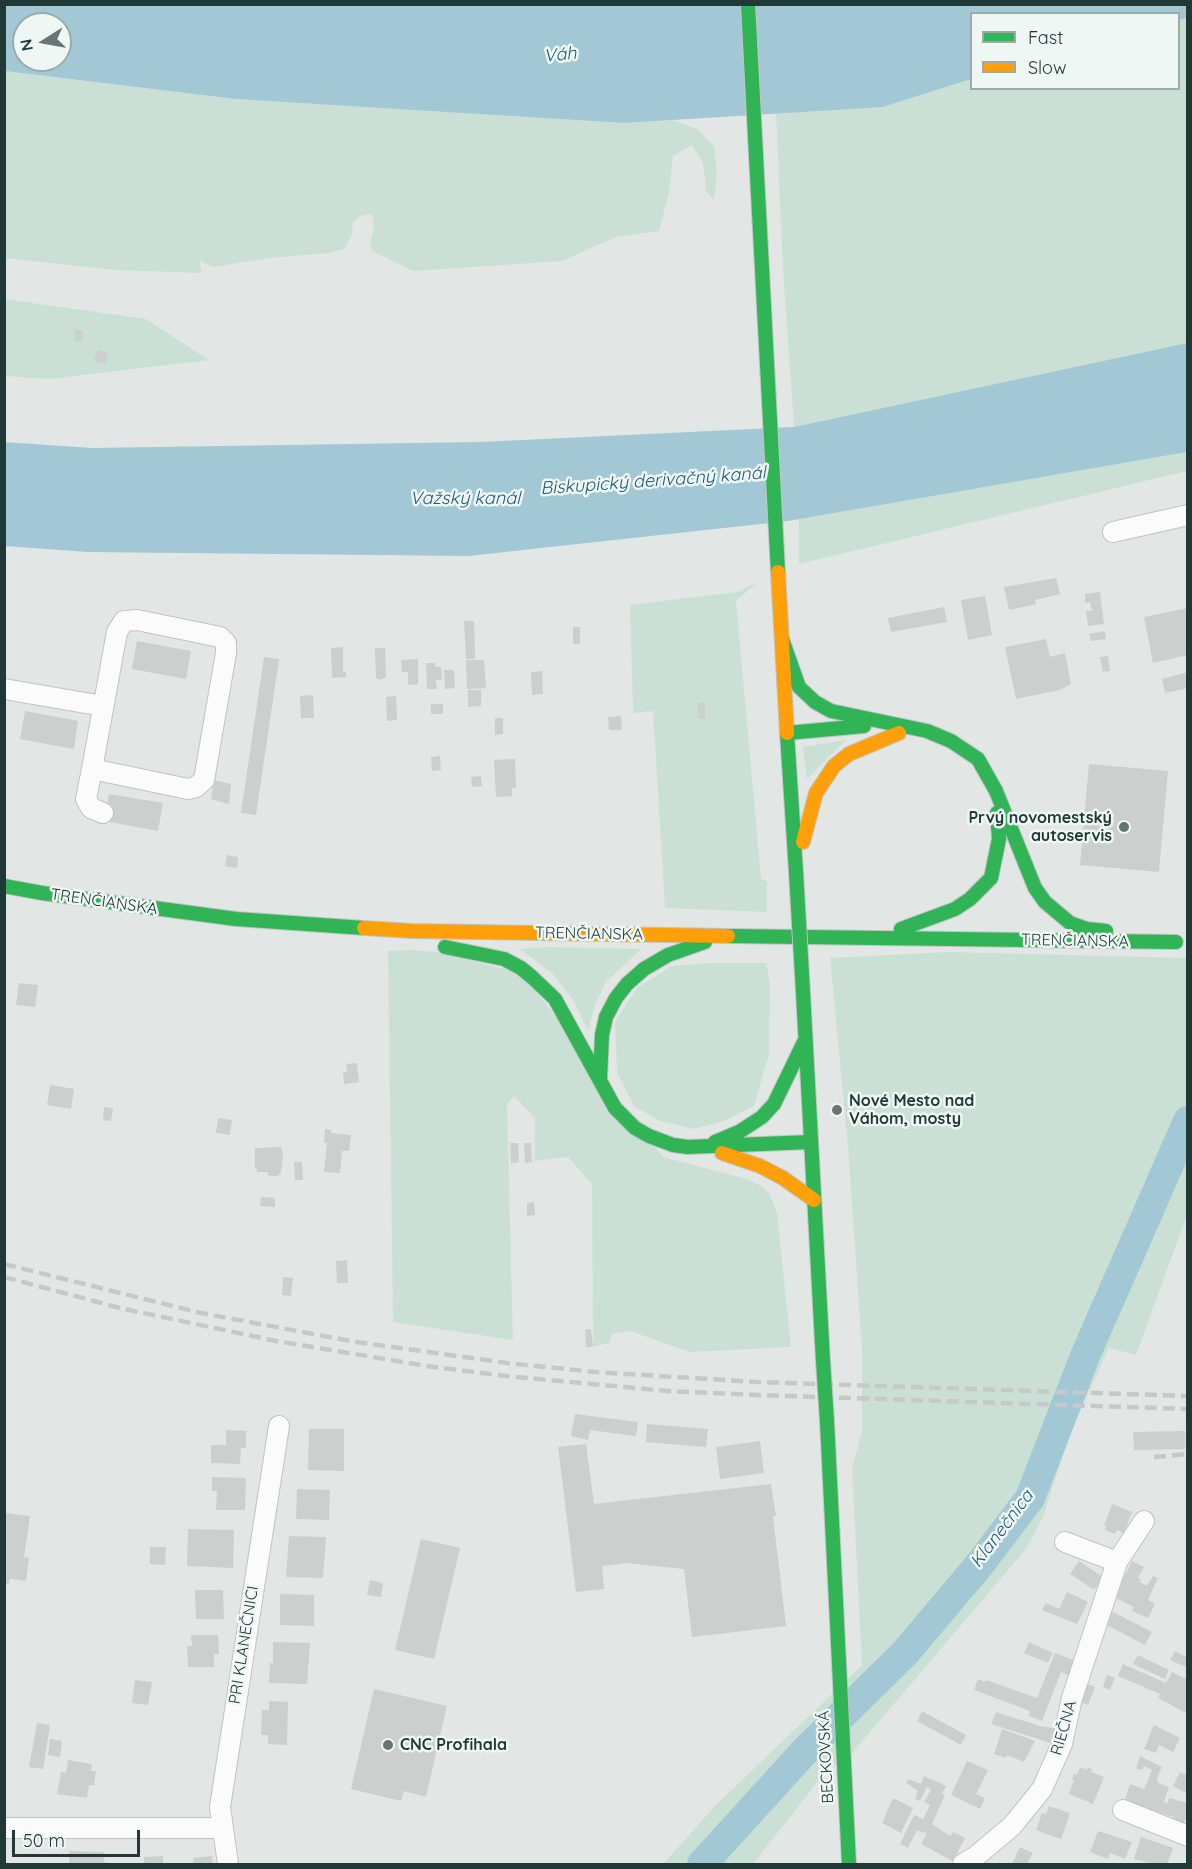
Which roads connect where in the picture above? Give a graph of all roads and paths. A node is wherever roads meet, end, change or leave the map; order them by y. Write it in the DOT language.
graph roads {
  1 [pos="748,4"];
  2 [pos="1188,515"];
  3 [pos="1113,532"];
  4 [pos="782,639"];
  5 [pos="4,689"];
  6 [pos="103,706"];
  7 [pos="892,723"];
  8 [pos="927,730"];
  9 [pos="787,733"];
  10 [pos="92,769"];
  11 [pos="996,791"];
  12 [pos="103,813"];
  13 [pos="796,872"];
  14 [pos="4,886"];
  15 [pos="412,931"];
  16 [pos="722,936"];
  17 [pos="875,937"];
  18 [pos="1182,942"];
  19 [pos="805,1039"];
  20 [pos="600,1079"];
  21 [pos="810,1142"];
  22 [pos="703,1147"];
  23 [pos="814,1200"];
  24 [pos="279,1426"];
  25 [pos="1144,1521"];
  26 [pos="1065,1542"];
  27 [pos="1117,1562"];
  28 [pos="1123,1810"];
  29 [pos="4,1828"];
  30 [pos="222,1828"];
  31 [pos="1188,1836"];
  32 [pos="228,1864"];
  33 [pos="849,1864"];
  34 [pos="963,1864"];
  1 -- 4 [label="main road, BECKOVSKÁ"];
  2 -- 3 [label="street"];
  4 -- 7 [label="main road"];
  4 -- 9 [label="main road, BECKOVSKÁ"];
  5 -- 6 [label="street"];
  6 -- 10 [label="street"];
  6 -- 10 [label="street"];
  7 -- 8 [label="main road"];
  7 -- 9 [label="main road"];
  8 -- 11 [label="main road"];
  8 -- 13 [label="main road"];
  9 -- 13 [label="main road, BECKOVSKÁ"];
  10 -- 12 [label="street"];
  11 -- 17 [label="main road"];
  11 -- 18 [label="main road"];
  13 -- 19 [label="main road, BECKOVSKÁ, bridge"];
  14 -- 15 [label="main road, TRENČIANSKA"];
  15 -- 16 [label="main road, TRENČIANSKA"];
  15 -- 20 [label="main road"];
  16 -- 17 [label="main road, TRENČIANSKA"];
  16 -- 20 [label="main road"];
  17 -- 18 [label="main road, TRENČIANSKA"];
  19 -- 21 [label="main road, BECKOVSKÁ"];
  19 -- 22 [label="main road"];
  20 -- 22 [label="main road"];
  21 -- 22 [label="main road"];
  21 -- 23 [label="main road, BECKOVSKÁ"];
  22 -- 23 [label="main road"];
  23 -- 33 [label="main road, BECKOVSKÁ, bridge"];
  24 -- 30 [label="street, PRI KLANEČNICI"];
  25 -- 27 [label="street, RIEČNA"];
  26 -- 27 [label="street"];
  27 -- 34 [label="street, RIEČNA"];
  28 -- 31 [label="street"];
  29 -- 30 [label="street"];
  30 -- 32 [label="street, PRI KLANEČNICI"];
}
